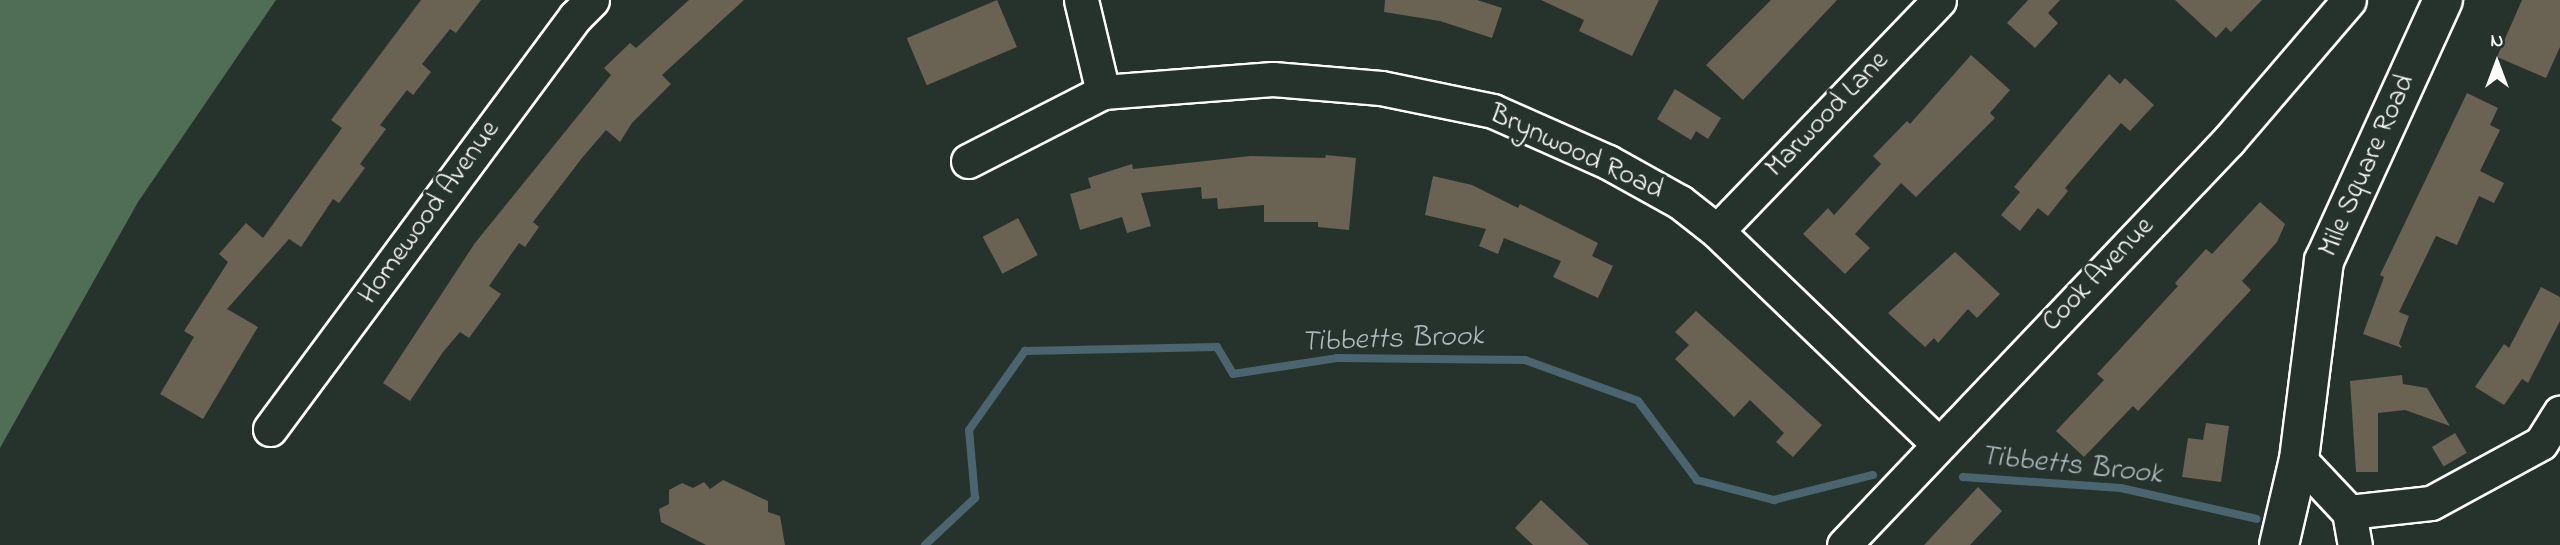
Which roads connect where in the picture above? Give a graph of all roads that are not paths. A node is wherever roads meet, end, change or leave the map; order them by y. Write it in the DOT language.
graph roads {
  1 [pos="592,0"];
  2 [pos="1081,0"];
  3 [pos="1939,0"];
  4 [pos="2349,0"];
  5 [pos="2443,0"];
  6 [pos="1103,92"];
  7 [pos="968,161"];
  8 [pos="1717,231"];
  9 [pos="2560,412"];
  10 [pos="270,429"];
  11 [pos="1938,444"];
  12 [pos="2299,459"];
  13 [pos="2348,512"];
  14 [pos="1844,545"];
  15 [pos="2278,545"];
  16 [pos="2355,545"];
  1 -- 10 [label="street, Homewood Avenue"];
  2 -- 6 [label="street"];
  3 -- 8 [label="street, Marwood Lane"];
  4 -- 11 [label="street, Cook Avenue"];
  5 -- 12 [label="street, Mile Square Road"];
  6 -- 7 [label="street, Brynwood Road"];
  6 -- 8 [label="street, Brynwood Road"];
  8 -- 11 [label="street, Brynwood Road"];
  9 -- 13 [label="street"];
  11 -- 14 [label="street, Cook Avenue"];
  12 -- 13 [label="street"];
  12 -- 15 [label="street, Mile Square Road"];
  13 -- 16 [label="street"];
}
